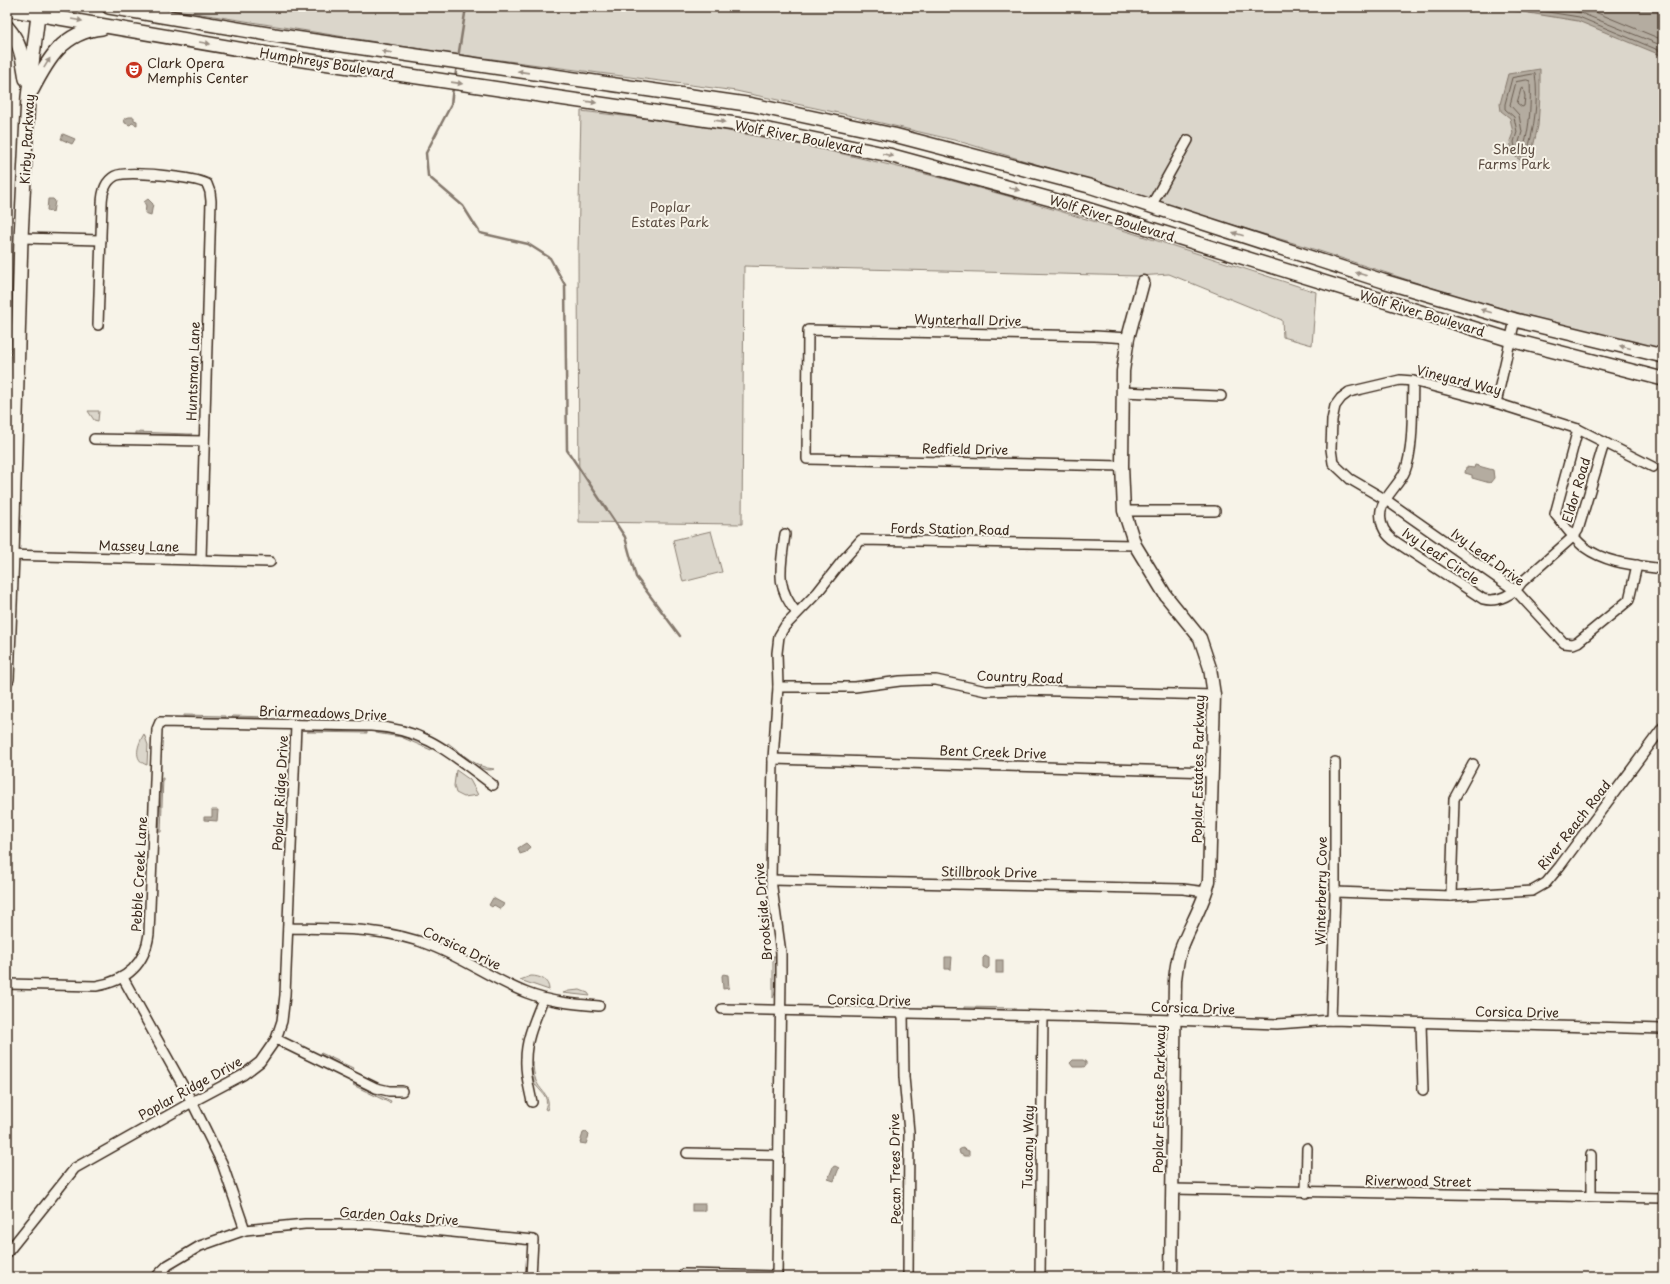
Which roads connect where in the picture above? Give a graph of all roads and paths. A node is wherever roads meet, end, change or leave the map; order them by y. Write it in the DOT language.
graph roads {
  1 [pos="109,7"];
  2 [pos="7,9"];
  3 [pos="39,10"];
  4 [pos="7,27"];
  5 [pos="116,27"];
  6 [pos="556,77"];
  7 [pos="28,97"];
  8 [pos="552,97"];
  9 [pos="1188,140"];
  10 [pos="1151,206"];
  11 [pos="21,238"];
  12 [pos="101,240"];
  13 [pos="1143,282"];
  14 [pos="1515,320"];
  15 [pos="98,325"];
  16 [pos="1128,338"];
  17 [pos="1511,340"];
  18 [pos="1663,356"];
  19 [pos="1663,379"];
  20 [pos="1413,381"];
  21 [pos="1122,392"];
  22 [pos="1221,396"];
  23 [pos="1496,403"];
  24 [pos="1578,429"];
  25 [pos="94,439"];
  26 [pos="204,441"];
  27 [pos="1605,443"];
  28 [pos="807,459"];
  29 [pos="1122,466"];
  30 [pos="1653,467"];
  31 [pos="1350,479"];
  32 [pos="1386,500"];
  33 [pos="1124,511"];
  34 [pos="1215,511"];
  35 [pos="785,534"];
  36 [pos="1574,536"];
  37 [pos="1135,545"];
  38 [pos="10,555"];
  39 [pos="202,560"];
  40 [pos="270,562"];
  41 [pos="1637,566"];
  42 [pos="1663,569"];
  43 [pos="1516,591"];
  44 [pos="797,613"];
  45 [pos="7,679"];
  46 [pos="778,687"];
  47 [pos="1214,695"];
  48 [pos="160,722"];
  49 [pos="296,725"];
  50 [pos="1663,728"];
  51 [pos="773,759"];
  52 [pos="1335,762"];
  53 [pos="1473,764"];
  54 [pos="1212,772"];
  55 [pos="493,785"];
  56 [pos="771,880"];
  57 [pos="1206,892"];
  58 [pos="1335,892"];
  59 [pos="1451,896"];
  60 [pos="288,928"];
  61 [pos="123,978"];
  62 [pos="7,984"];
  63 [pos="543,999"];
  64 [pos="598,1006"];
  65 [pos="722,1009"];
  66 [pos="781,1011"];
  67 [pos="904,1013"];
  68 [pos="1043,1016"];
  69 [pos="1331,1020"];
  70 [pos="1174,1021"];
  71 [pos="1421,1023"];
  72 [pos="1663,1029"];
  73 [pos="276,1039"];
  74 [pos="1423,1090"];
  75 [pos="402,1091"];
  76 [pos="192,1102"];
  77 [pos="532,1102"];
  78 [pos="1307,1148"];
  79 [pos="687,1153"];
  80 [pos="779,1155"];
  81 [pos="1591,1155"];
  82 [pos="1172,1190"];
  83 [pos="1306,1193"];
  84 [pos="1591,1196"];
  85 [pos="1663,1198"];
  86 [pos="245,1230"];
  87 [pos="7,1253"];
  88 [pos="684,1274"];
  89 [pos="777,1276"];
  90 [pos="156,1277"];
  91 [pos="531,1277"];
  92 [pos="908,1277"];
  93 [pos="1040,1277"];
  94 [pos="1171,1277"];
  6 -- 1 [label="main road, Humphreys Boulevard, one-way"];
  2 -- 3 [label="main road, Humphreys Boulevard"];
  3 -- 5 [label="main road, Humphreys Boulevard, one-way"];
  3 -- 7 [label="main road, Kirby Parkway"];
  4 -- 7 [label="main road"];
  7 -- 5 [label="main road, one-way"];
  5 -- 8 [label="main road, Humphreys Boulevard, one-way"];
  6 -- 10 [label="main road, Wolf River Boulevard"];
  7 -- 11 [label="main road, Kirby Parkway"];
  8 -- 17 [label="main road, Wolf River Boulevard, one-way"];
  9 -- 10 [label="street"];
  14 -- 10 [label="main road, Wolf River Boulevard, one-way"];
  11 -- 12 [label="street"];
  11 -- 38 [label="main road, Kirby Parkway"];
  12 -- 15 [label="street"];
  12 -- 26 [label="street, Huntsman Lane"];
  13 -- 16 [label="street, Poplar Estates Parkway"];
  14 -- 17 [label="street"];
  18 -- 14 [label="main road, Wolf River Boulevard, one-way"];
  16 -- 21 [label="street, Poplar Estates Parkway"];
  16 -- 28 [label="street, Wynterhall Drive"];
  17 -- 19 [label="main road, Wolf River Boulevard"];
  17 -- 23 [label="street"];
  20 -- 23 [label="street, Vineyard Way"];
  20 -- 31 [label="street, Vineyard Way"];
  20 -- 32 [label="street, Ivy Leaf Circle"];
  21 -- 22 [label="street"];
  21 -- 29 [label="street, Poplar Estates Parkway"];
  23 -- 24 [label="street, Vineyard Way"];
  24 -- 27 [label="street, Vineyard Way"];
  24 -- 36 [label="street"];
  25 -- 26 [label="street"];
  26 -- 39 [label="street, Huntsman Lane"];
  27 -- 30 [label="street, Vineyard Way"];
  27 -- 36 [label="street, Eldor Road"];
  28 -- 29 [label="street, Redfield Drive"];
  29 -- 33 [label="street, Poplar Estates Parkway"];
  31 -- 32 [label="street, Ivy Leaf Drive"];
  32 -- 43 [label="street, Ivy Leaf Drive"];
  32 -- 43 [label="street, Ivy Leaf Circle"];
  33 -- 34 [label="street"];
  33 -- 37 [label="street, Poplar Estates Parkway"];
  35 -- 44 [label="street"];
  36 -- 41 [label="street"];
  36 -- 43 [label="street, Eldor Road"];
  37 -- 44 [label="street, Fords Station Road"];
  37 -- 47 [label="street, Poplar Estates Parkway"];
  38 -- 39 [label="street, Massey Lane"];
  38 -- 45 [label="main road, Kirby Parkway"];
  39 -- 40 [label="street, Massey Lane"];
  41 -- 42 [label="street"];
  41 -- 43 [label="street, Ivy Leaf Drive"];
  44 -- 46 [label="street, Brookside Drive"];
  46 -- 47 [label="street, Country Road"];
  46 -- 51 [label="street, Brookside Drive"];
  47 -- 54 [label="street, Poplar Estates Parkway"];
  48 -- 49 [label="street, Briarmeadows Drive"];
  48 -- 61 [label="street, Pebble Creek Lane"];
  49 -- 55 [label="street, Briarmeadows Drive"];
  49 -- 60 [label="street, Poplar Ridge Drive"];
  50 -- 59 [label="street, River Reach Road"];
  51 -- 54 [label="street, Bent Creek Drive"];
  51 -- 56 [label="street, Brookside Drive"];
  52 -- 58 [label="street, Winterberry Cove"];
  53 -- 59 [label="street"];
  54 -- 57 [label="street, Poplar Estates Parkway"];
  56 -- 57 [label="street, Stillbrook Drive"];
  56 -- 66 [label="street, Brookside Drive"];
  57 -- 70 [label="street, Poplar Estates Parkway"];
  58 -- 59 [label="street, River Reach Road"];
  58 -- 69 [label="street, Winterberry Cove"];
  60 -- 63 [label="street, Corsica Drive"];
  60 -- 73 [label="street, Poplar Ridge Drive"];
  61 -- 62 [label="street"];
  61 -- 76 [label="street"];
  63 -- 64 [label="street, Corsica Drive"];
  63 -- 77 [label="street"];
  65 -- 66 [label="street, Corsica Drive"];
  66 -- 67 [label="street, Corsica Drive"];
  66 -- 80 [label="street, Brookside Drive"];
  67 -- 68 [label="street, Corsica Drive"];
  67 -- 92 [label="street, Pecan Trees Drive"];
  68 -- 70 [label="street, Corsica Drive"];
  68 -- 93 [label="street, Tuscany Way"];
  69 -- 70 [label="street, Corsica Drive"];
  69 -- 71 [label="street, Corsica Drive"];
  70 -- 82 [label="street, Poplar Estates Parkway"];
  71 -- 72 [label="street, Corsica Drive"];
  71 -- 74 [label="street"];
  73 -- 75 [label="street"];
  73 -- 76 [label="street, Poplar Ridge Drive"];
  76 -- 86 [label="street"];
  76 -- 87 [label="street, Poplar Ridge Drive"];
  78 -- 83 [label="street"];
  79 -- 80 [label="street"];
  80 -- 89 [label="street, Brookside Drive"];
  81 -- 84 [label="street"];
  82 -- 83 [label="street, Riverwood Street"];
  82 -- 94 [label="street, Poplar Estates Parkway"];
  83 -- 84 [label="street, Riverwood Street"];
  84 -- 85 [label="street, Riverwood Street"];
  86 -- 90 [label="street, Garden Oaks Drive"];
  86 -- 91 [label="street, Garden Oaks Drive"];
  88 -- 89 [label="street"];
}
